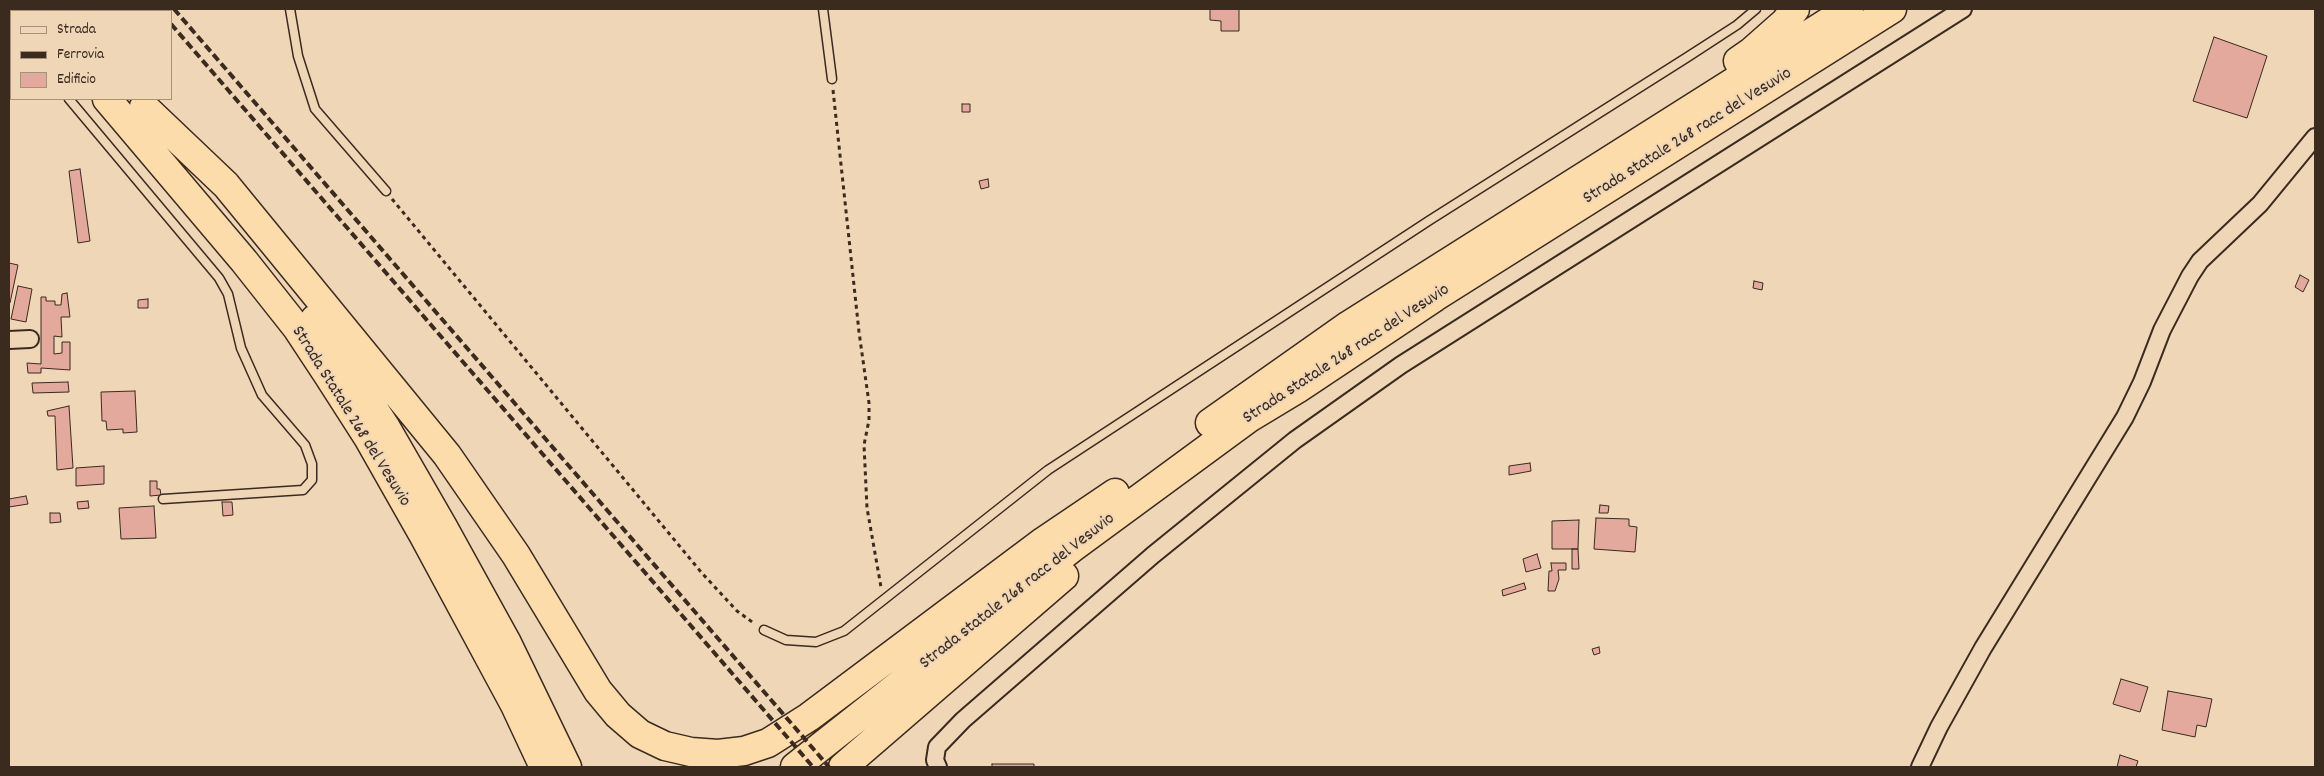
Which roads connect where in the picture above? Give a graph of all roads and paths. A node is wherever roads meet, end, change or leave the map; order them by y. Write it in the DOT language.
graph roads {
  1 [pos="290,9"];
  2 [pos="822,9"];
  3 [pos="1756,9"];
  4 [pos="1795,9"];
  5 [pos="1849,9"];
  6 [pos="1892,9"];
  7 [pos="1963,9"];
  8 [pos="832,79"];
  9 [pos="70,100"];
  10 [pos="108,100"];
  11 [pos="140,103"];
  12 [pos="2315,136"];
  13 [pos="1583,176"];
  14 [pos="386,191"];
  15 [pos="30,339"];
  16 [pos="9,340"];
  17 [pos="1297,389"];
  18 [pos="1115,493"];
  19 [pos="163,499"];
  20 [pos="884,600"];
  21 [pos="764,630"];
  22 [pos="828,739"];
  23 [pos="544,767"];
  24 [pos="567,767"];
  25 [pos="795,767"];
  26 [pos="843,767"];
  27 [pos="938,767"];
  28 [pos="1920,767"];
  1 -- 14 [label="lane"];
  2 -- 8 [label="lane"];
  3 -- 20 [label="lane"];
  4 -- 13 [label="highway"];
  5 -- 13 [label="highway, Strada statale 268 racc del Vesuvio"];
  6 -- 17 [label="highway, Strada statale 268 racc del Vesuvio"];
  7 -- 27 [label="street"];
  8 -- 20 [label="path"];
  9 -- 19 [label="lane"];
  10 -- 23 [label="highway, Strada Statale 268 del Vesuvio"];
  11 -- 18 [label="highway"];
  11 -- 24 [label="highway, Strada Statale 268 del Vesuvio"];
  12 -- 28 [label="street"];
  13 -- 18 [label="highway, Strada statale 268 racc del Vesuvio"];
  14 -- 21 [label="path"];
  15 -- 16 [label="street"];
  17 -- 22 [label="highway, Strada statale 268 racc del Vesuvio"];
  17 -- 26 [label="highway"];
  18 -- 22 [label="highway, Strada statale 268 racc del Vesuvio"];
  20 -- 21 [label="lane"];
  22 -- 25 [label="highway, Strada statale 268 racc del Vesuvio"];
}
